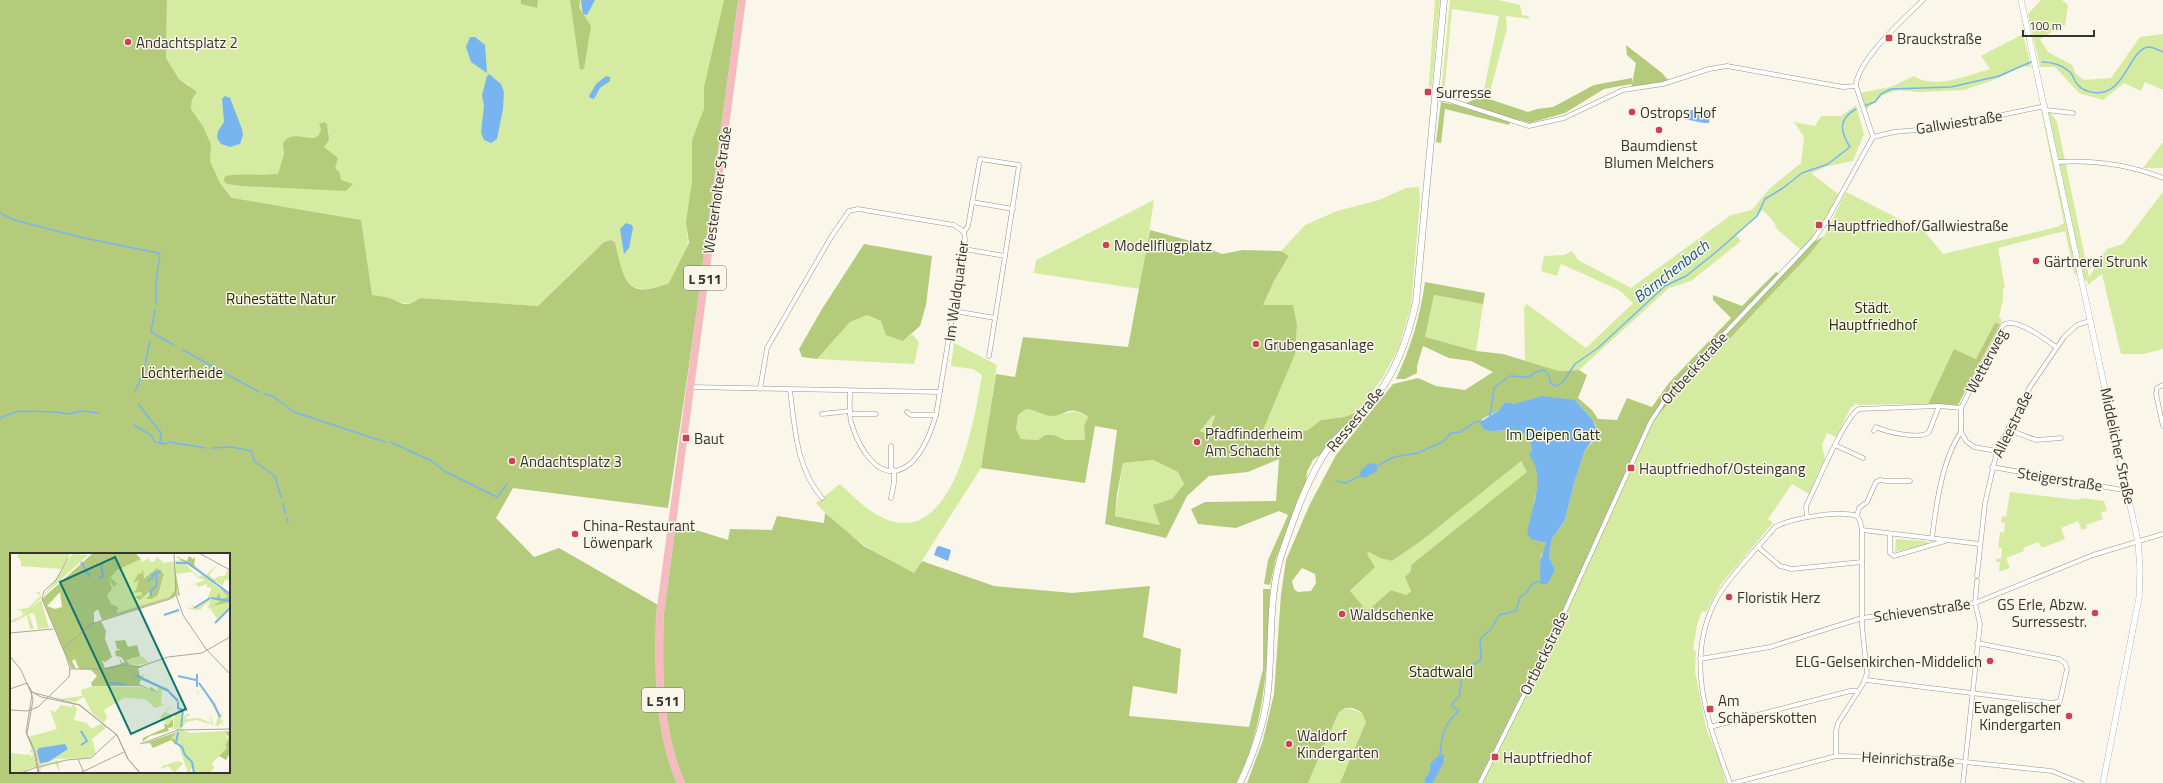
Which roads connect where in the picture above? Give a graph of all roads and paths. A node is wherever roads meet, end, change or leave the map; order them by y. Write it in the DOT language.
graph roads {
  1 [pos="742,0"];
  2 [pos="1444,0"];
  3 [pos="1923,0"];
  4 [pos="2021,0"];
  5 [pos="1856,86"];
  6 [pos="1435,98"];
  7 [pos="2055,104"];
  8 [pos="2045,108"];
  9 [pos="2053,110"];
  10 [pos="2072,112"];
  11 [pos="1873,137"];
  12 [pos="2056,162"];
  13 [pos="2163,178"];
  14 [pos="972,202"];
  15 [pos="1013,209"];
  16 [pos="964,232"];
  17 [pos="964,249"];
  18 [pos="1005,256"];
  19 [pos="954,311"];
  20 [pos="995,318"];
  21 [pos="2090,321"];
  22 [pos="2056,347"];
  23 [pos="989,356"];
  24 [pos="2163,385"];
  25 [pos="690,387"];
  26 [pos="760,389"];
  27 [pos="790,390"];
  28 [pos="850,391"];
  29 [pos="940,392"];
  30 [pos="1939,406"];
  31 [pos="1961,408"];
  32 [pos="907,412"];
  33 [pos="850,413"];
  34 [pos="822,414"];
  35 [pos="876,414"];
  36 [pos="936,415"];
  37 [pos="2163,426"];
  38 [pos="2009,430"];
  39 [pos="1874,431"];
  40 [pos="1961,432"];
  41 [pos="2061,438"];
  42 [pos="1835,445"];
  43 [pos="891,446"];
  44 [pos="1997,451"];
  45 [pos="1863,458"];
  46 [pos="1992,467"];
  47 [pos="892,470"];
  48 [pos="1910,481"];
  49 [pos="2128,491"];
  50 [pos="822,498"];
  51 [pos="891,498"];
  52 [pos="1857,516"];
  53 [pos="1807,517"];
  54 [pos="1862,530"];
  55 [pos="1890,534"];
  56 [pos="2163,534"];
  57 [pos="1932,538"];
  58 [pos="1947,540"];
  59 [pos="2138,542"];
  60 [pos="1980,544"];
  61 [pos="1758,547"];
  62 [pos="1862,562"];
  63 [pos="1977,576"];
  64 [pos="1977,581"];
  65 [pos="1974,603"];
  66 [pos="1862,618"];
  67 [pos="1977,643"];
  68 [pos="1700,659"];
  69 [pos="1866,680"];
  70 [pos="1858,691"];
  71 [pos="1972,693"];
  72 [pos="1710,727"];
  73 [pos="1836,756"];
  74 [pos="1966,762"];
  75 [pos="681,783"];
  76 [pos="1240,783"];
  77 [pos="1480,783"];
  78 [pos="1730,783"];
  79 [pos="1734,783"];
  80 [pos="1963,783"];
  81 [pos="2081,783"];
  82 [pos="2103,783"];
  1 -- 25 [label="main road, Westerholter Straße / L 511"];
  2 -- 6 [label="main road, Ressestraße"];
  3 -- 5 [label="street"];
  4 -- 8 [label="street, Middelicher Straße"];
  5 -- 6 [label="street"];
  5 -- 11 [label="street"];
  6 -- 76 [label="main road, Ressestraße"];
  7 -- 9 [label="street"];
  8 -- 9 [label="street"];
  8 -- 11 [label="street, Gallwiestraße"];
  8 -- 12 [label="street, Middelicher Straße"];
  9 -- 10 [label="street"];
  11 -- 77 [label="street, Ortbeckstraße"];
  12 -- 13 [label="street"];
  12 -- 21 [label="street, Middelicher Straße"];
  14 -- 15 [label="street"];
  14 -- 15 [label="street"];
  14 -- 16 [label="street"];
  15 -- 18 [label="street"];
  16 -- 17 [label="street, Im Waldquartier"];
  16 -- 26 [label="street, Im Waldquartier"];
  17 -- 18 [label="street"];
  17 -- 19 [label="street, Im Waldquartier"];
  18 -- 20 [label="street"];
  19 -- 20 [label="street"];
  19 -- 29 [label="street, Im Waldquartier"];
  20 -- 23 [label="street"];
  21 -- 22 [label="street, Alleestraße"];
  21 -- 49 [label="street, Middelicher Straße"];
  22 -- 31 [label="street, Wetterweg"];
  22 -- 38 [label="street, Alleestraße"];
  24 -- 37 [label="street"];
  25 -- 26 [label="street"];
  25 -- 75 [label="main road, Westerholter Straße / L 511"];
  26 -- 27 [label="street"];
  27 -- 28 [label="street"];
  27 -- 50 [label="street"];
  28 -- 29 [label="street"];
  28 -- 33 [label="street"];
  29 -- 36 [label="street, Im Waldquartier"];
  30 -- 31 [label="street"];
  30 -- 39 [label="street"];
  30 -- 42 [label="street"];
  31 -- 40 [label="street, Wetterweg"];
  32 -- 36 [label="street"];
  33 -- 34 [label="street"];
  33 -- 35 [label="street"];
  33 -- 47 [label="street"];
  36 -- 47 [label="street, Im Waldquartier"];
  38 -- 41 [label="street"];
  38 -- 44 [label="street, Alleestraße"];
  40 -- 44 [label="street"];
  40 -- 57 [label="street"];
  42 -- 45 [label="street"];
  42 -- 53 [label="street"];
  43 -- 47 [label="street"];
  44 -- 46 [label="street, Alleestraße"];
  46 -- 49 [label="street, Steigerstraße"];
  46 -- 60 [label="street, Alleestraße"];
  47 -- 51 [label="street"];
  48 -- 52 [label="street"];
  49 -- 59 [label="street, Middelicher Straße"];
  52 -- 53 [label="street"];
  52 -- 54 [label="street"];
  53 -- 61 [label="street"];
  54 -- 55 [label="street"];
  54 -- 62 [label="street"];
  55 -- 57 [label="street"];
  55 -- 58 [label="street"];
  56 -- 59 [label="street, Schievenstraße"];
  57 -- 58 [label="street"];
  58 -- 60 [label="street"];
  59 -- 65 [label="street, Schievenstraße"];
  59 -- 82 [label="street, Middelicher Straße"];
  60 -- 63 [label="street, Alleestraße"];
  61 -- 62 [label="street"];
  61 -- 68 [label="street"];
  62 -- 66 [label="street"];
  64 -- 65 [label="street"];
  65 -- 66 [label="street, Schievenstraße"];
  65 -- 67 [label="street"];
  66 -- 68 [label="street, Schievenstraße"];
  66 -- 69 [label="street"];
  67 -- 71 [label="street"];
  67 -- 71 [label="street"];
  68 -- 72 [label="street"];
  69 -- 70 [label="street"];
  69 -- 71 [label="street"];
  70 -- 72 [label="street"];
  70 -- 73 [label="street"];
  71 -- 74 [label="street"];
  72 -- 78 [label="street"];
  73 -- 74 [label="street, Heinrichstraße"];
  73 -- 79 [label="street, Heinrichstraße"];
  74 -- 80 [label="street"];
  74 -- 81 [label="street, Heinrichstraße"];
}
